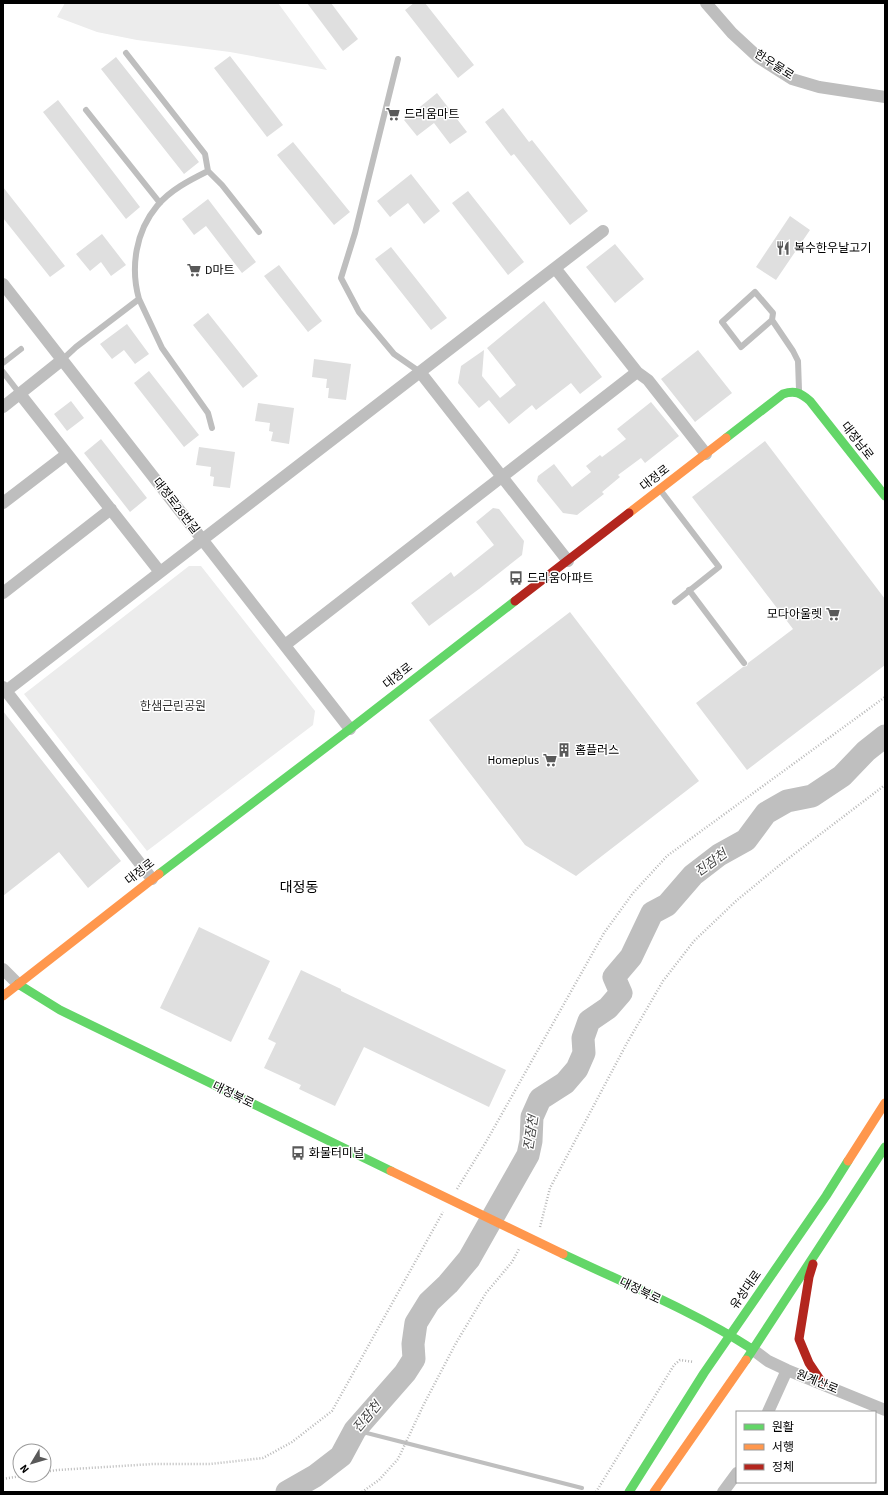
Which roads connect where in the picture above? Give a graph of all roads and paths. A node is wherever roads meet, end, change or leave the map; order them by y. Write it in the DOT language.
graph roads {
  1 [pos="706,3"];
  2 [pos="126,53"];
  3 [pos="398,59"];
  4 [pos="885,97"];
  5 [pos="86,110"];
  6 [pos="208,171"];
  7 [pos="160,203"];
  8 [pos="603,231"];
  9 [pos="259,232"];
  10 [pos="555,268"];
  11 [pos="3,284"];
  12 [pos="139,299"];
  13 [pos="772,320"];
  14 [pos="21,349"];
  15 [pos="62,360"];
  16 [pos="3,363"];
  17 [pos="3,372"];
  18 [pos="420,372"];
  19 [pos="637,372"];
  20 [pos="799,392"];
  21 [pos="20,394"];
  22 [pos="3,407"];
  23 [pos="212,428"];
  24 [pos="67,454"];
  25 [pos="706,454"];
  26 [pos="502,477"];
  27 [pos="660,490"];
  28 [pos="885,496"];
  29 [pos="3,503"];
  30 [pos="111,509"];
  31 [pos="203,540"];
  32 [pos="568,561"];
  33 [pos="160,572"];
  34 [pos="689,590"];
  35 [pos="3,593"];
  36 [pos="675,602"];
  37 [pos="285,645"];
  38 [pos="744,663"];
  39 [pos="5,689"];
  40 [pos="885,697"];
  41 [pos="350,729"];
  42 [pos="885,785"];
  43 [pos="152,879"];
  44 [pos="3,969"];
  45 [pos="18,984"];
  46 [pos="3,996"];
  47 [pos="885,1103"];
  48 [pos="885,1147"];
  49 [pos="450,1200"];
  50 [pos="542,1220"];
  51 [pos="526,1236"];
  52 [pos="817,1249"];
  53 [pos="730,1335"];
  54 [pos="752,1349"];
  55 [pos="696,1362"];
  56 [pos="787,1370"];
  57 [pos="823,1384"];
  58 [pos="885,1410"];
  59 [pos="768,1411"];
  60 [pos="52,1471"];
  61 [pos="736,1474"];
  62 [pos="362,1492"];
  63 [pos="596,1492"];
  64 [pos="629,1492"];
  65 [pos="654,1492"];
  66 [pos="723,1492"];
  1 -- 4 [label="street, 한우물로"];
  2 -- 6 [label="lane"];
  3 -- 18 [label="lane"];
  5 -- 7 [label="lane"];
  6 -- 7 [label="lane"];
  6 -- 9 [label="lane"];
  7 -- 12 [label="lane"];
  8 -- 10 [label="street"];
  10 -- 18 [label="street"];
  10 -- 19 [label="street"];
  11 -- 15 [label="street, 대정로28번길"];
  12 -- 15 [label="lane"];
  12 -- 23 [label="lane"];
  13 -- 13 [label="lane"];
  13 -- 20 [label="lane"];
  14 -- 16 [label="lane"];
  15 -- 21 [label="street"];
  15 -- 31 [label="street, 대정로28번길"];
  17 -- 21 [label="lane"];
  18 -- 26 [label="street"];
  18 -- 31 [label="street"];
  19 -- 25 [label="street"];
  19 -- 26 [label="street"];
  20 -- 25 [label="street, 대정로"];
  20 -- 28 [label="street, 대정남로"];
  21 -- 22 [label="street"];
  21 -- 24 [label="street"];
  24 -- 29 [label="street"];
  24 -- 30 [label="street"];
  25 -- 27 [label="street, 대정로"];
  26 -- 32 [label="street"];
  26 -- 37 [label="street"];
  27 -- 32 [label="street, 대정로"];
  27 -- 34 [label="lane"];
  30 -- 33 [label="street"];
  30 -- 35 [label="street"];
  31 -- 33 [label="street"];
  31 -- 37 [label="street, 대정로28번길"];
  32 -- 41 [label="street, 대정로"];
  33 -- 39 [label="street"];
  34 -- 36 [label="lane"];
  34 -- 38 [label="lane"];
  37 -- 41 [label="street, 대정로28번길"];
  39 -- 43 [label="street"];
  40 -- 49 [label="path"];
  41 -- 43 [label="street, 대정로"];
  42 -- 50 [label="path"];
  43 -- 45 [label="street, 대정로"];
  44 -- 45 [label="street, 대정북로"];
  45 -- 46 [label="street, 대정로"];
  45 -- 49 [label="street, 대정북로"];
  47 -- 53 [label="street, 유성대로"];
  48 -- 52 [label="street"];
  49 -- 51 [label="street, 대정북로"];
  49 -- 60 [label="path"];
  51 -- 53 [label="street, 대정북로"];
  51 -- 62 [label="path"];
  52 -- 54 [label="street"];
  52 -- 57 [label="street"];
  53 -- 54 [label="street, 대정북로"];
  53 -- 64 [label="street, 유성대로"];
  54 -- 56 [label="street, 원계산로"];
  54 -- 65 [label="street"];
  55 -- 63 [label="path"];
  56 -- 57 [label="street, 원계산로"];
  56 -- 59 [label="street"];
  57 -- 58 [label="street, 원계산로"];
  61 -- 66 [label="street"];
}
